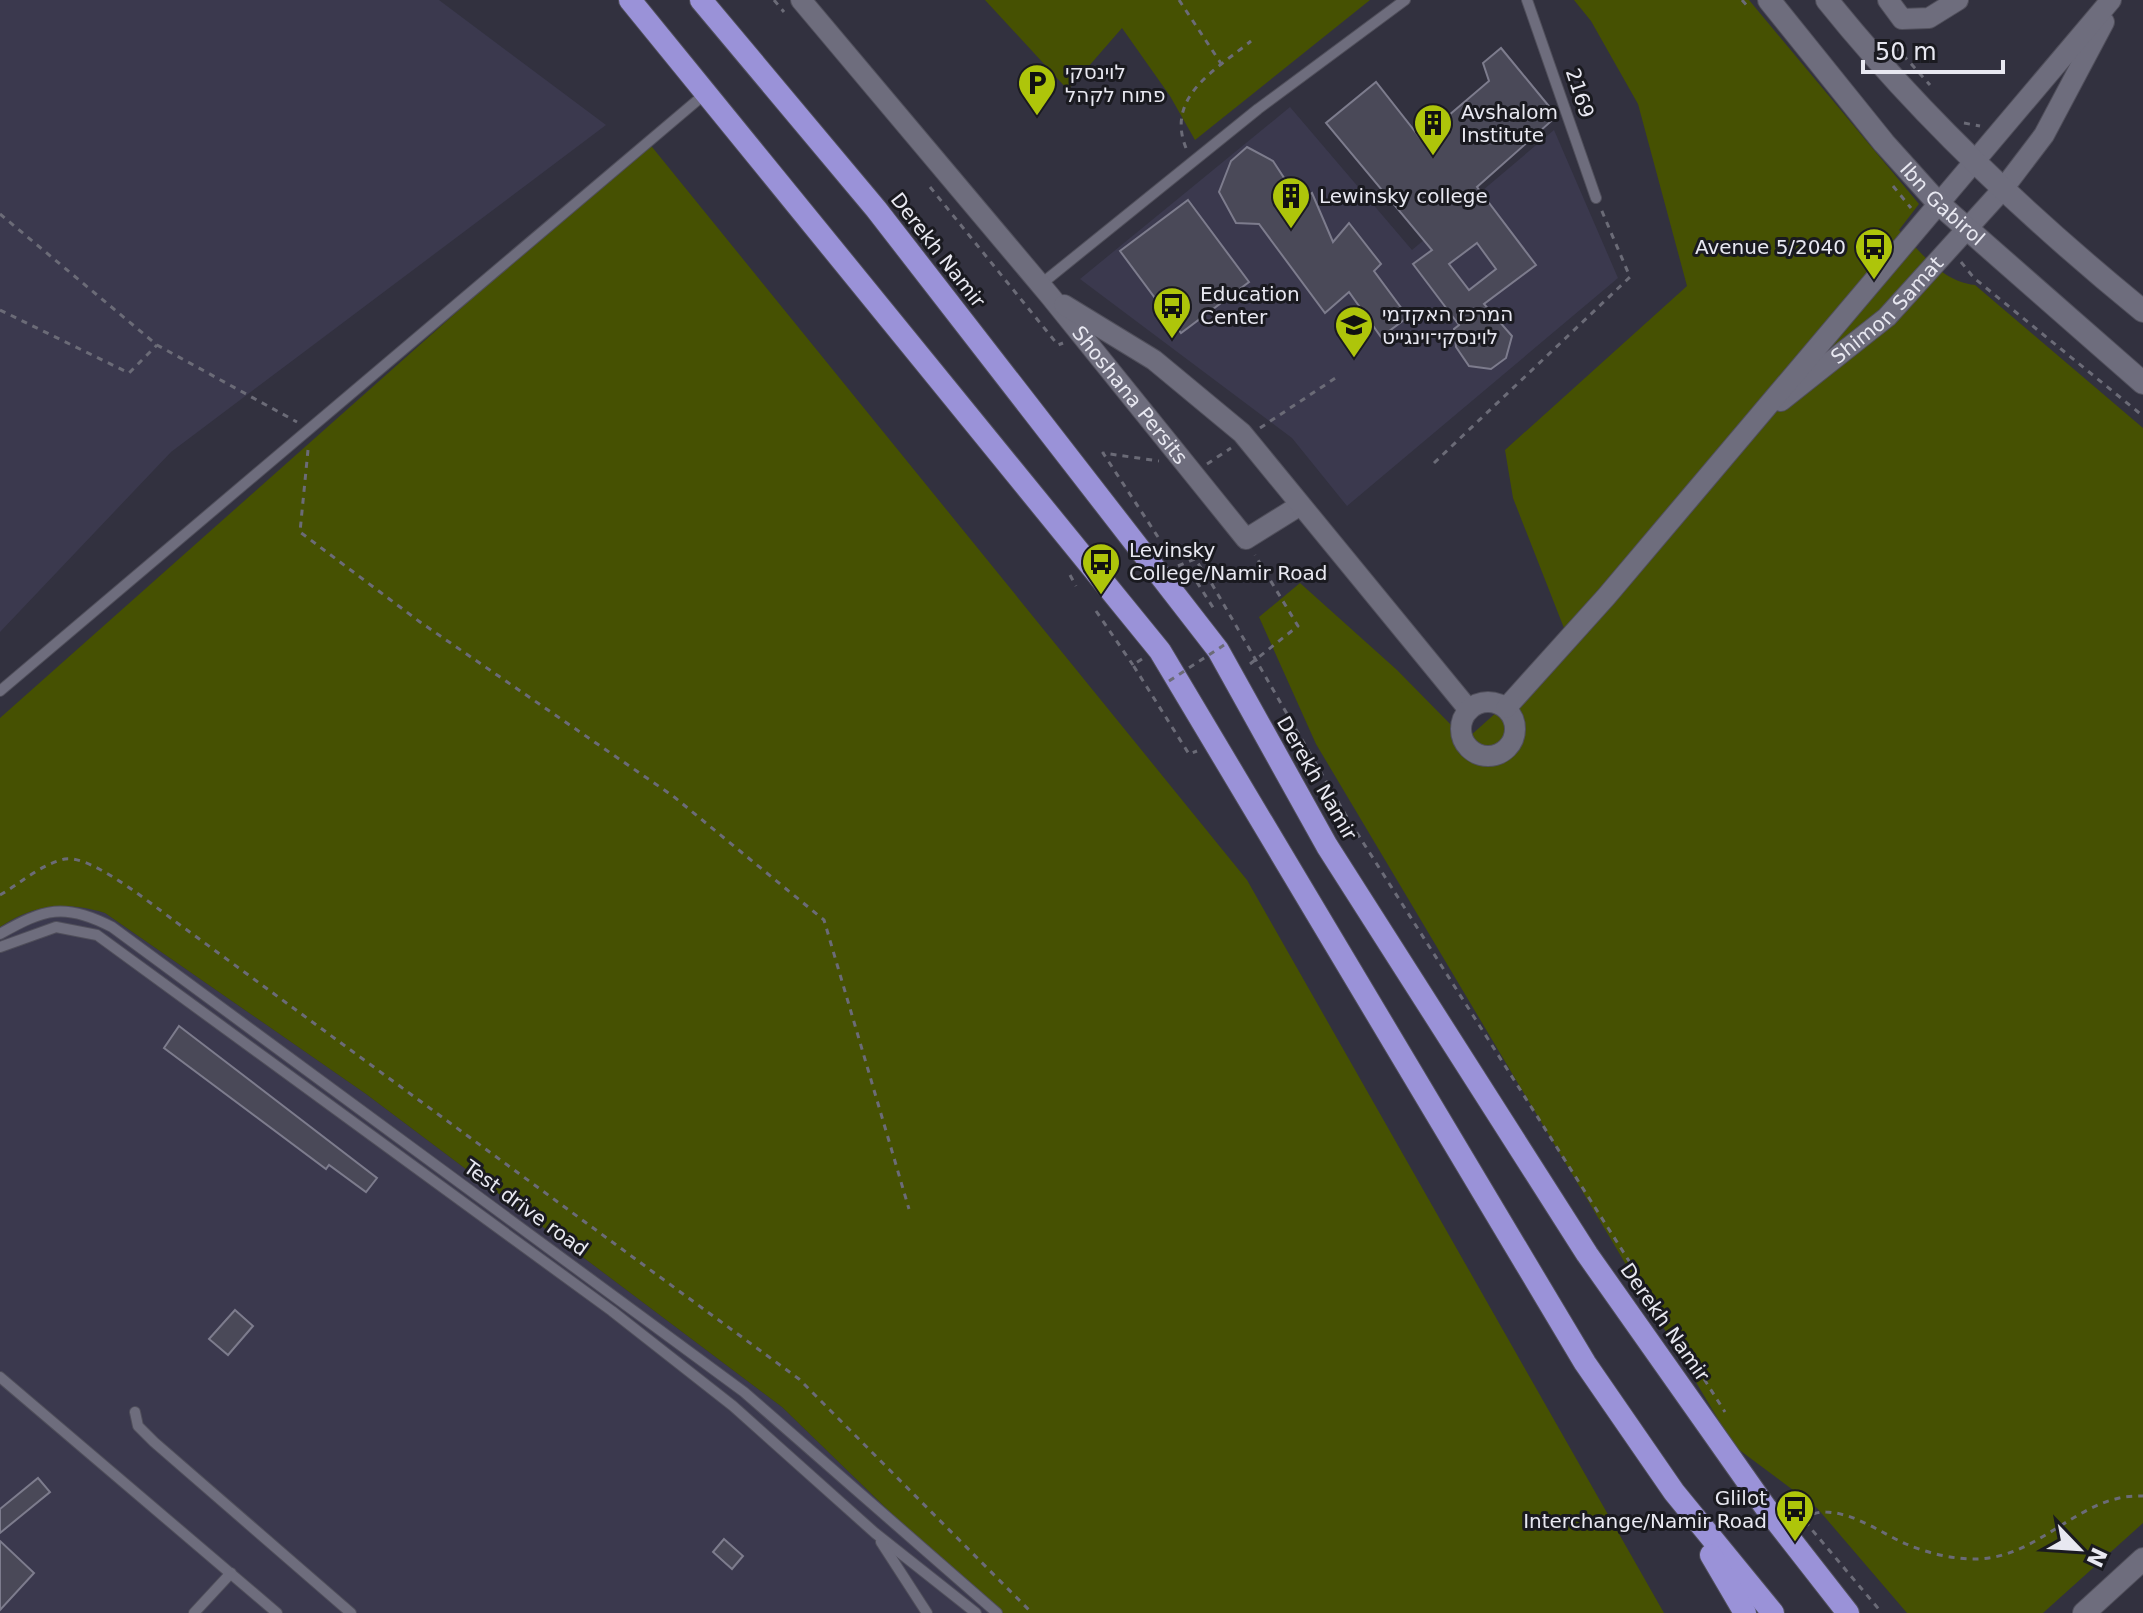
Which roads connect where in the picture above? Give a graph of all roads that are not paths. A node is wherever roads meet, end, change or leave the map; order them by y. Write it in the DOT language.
graph roads {
  1 [pos="630,0"];
  2 [pos="701,0"];
  3 [pos="801,0"];
  4 [pos="1405,0"];
  5 [pos="1527,0"];
  6 [pos="1769,0"];
  7 [pos="1827,0"];
  8 [pos="1888,0"];
  9 [pos="1958,0"];
  10 [pos="2111,0"];
  11 [pos="2118,0"];
  12 [pos="706,93"];
  13 [pos="1973,162"];
  14 [pos="2003,189"];
  15 [pos="1596,198"];
  16 [pos="1938,203"];
  17 [pos="1967,231"];
  18 [pos="1045,290"];
  19 [pos="2143,311"];
  20 [pos="2143,383"];
  21 [pos="1739,438"];
  22 [pos="1299,506"];
  23 [pos="0,691"];
  24 [pos="1506,708"];
  25 [pos="1469,710"];
  26 [pos="0,934"];
  27 [pos="0,947"];
  28 [pos="0,1377"];
  29 [pos="135,1412"];
  30 [pos="1674,1492"];
  31 [pos="875,1533"];
  32 [pos="2143,1559"];
  33 [pos="231,1573"];
  34 [pos="264,1609"];
  35 [pos="194,1613"];
  36 [pos="277,1613"];
  37 [pos="351,1613"];
  38 [pos="927,1613"];
  39 [pos="976,1613"];
  40 [pos="997,1613"];
  41 [pos="1745,1613"];
  42 [pos="1773,1613"];
  43 [pos="1848,1613"];
  44 [pos="2084,1613"];
  1 -- 12 [label="highway"];
  2 -- 43 [label="highway, Derekh Namir"];
  3 -- 18 [label="street, Shoshana Persits"];
  4 -- 18 [label="lane"];
  5 -- 15 [label="lane, 2169"];
  6 -- 16 [label="street, Ibn Gabirol"];
  7 -- 13 [label="street"];
  8 -- 9 [label="street"];
  10 -- 13 [label="street, Shimon Samat"];
  11 -- 14 [label="street, Shimon Samat"];
  12 -- 23 [label="lane"];
  12 -- 30 [label="highway"];
  13 -- 14 [label="street"];
  13 -- 16 [label="street, Shimon Samat"];
  14 -- 17 [label="street, Shimon Samat"];
  14 -- 19 [label="street"];
  16 -- 17 [label="street, Ibn Gabirol"];
  16 -- 21 [label="street, Shimon Samat"];
  17 -- 20 [label="street, Ibn Gabirol"];
  17 -- 21 [label="street, Shimon Samat"];
  18 -- 22 [label="street"];
  18 -- 22 [label="street, Shoshana Persits"];
  21 -- 24 [label="street, Shimon Samat"];
  22 -- 25 [label="street"];
  24 -- 25 [label="street"];
  24 -- 25 [label="street"];
  26 -- 40 [label="lane, Test drive road"];
  27 -- 31 [label="lane, Test drive road"];
  28 -- 33 [label="lane"];
  29 -- 37 [label="lane"];
  30 -- 41 [label="highway"];
  30 -- 42 [label="highway"];
  31 -- 38 [label="lane"];
  31 -- 39 [label="lane, Test drive road"];
  32 -- 44 [label="street"];
  33 -- 34 [label="lane"];
  33 -- 35 [label="lane"];
  34 -- 36 [label="lane"];
}
